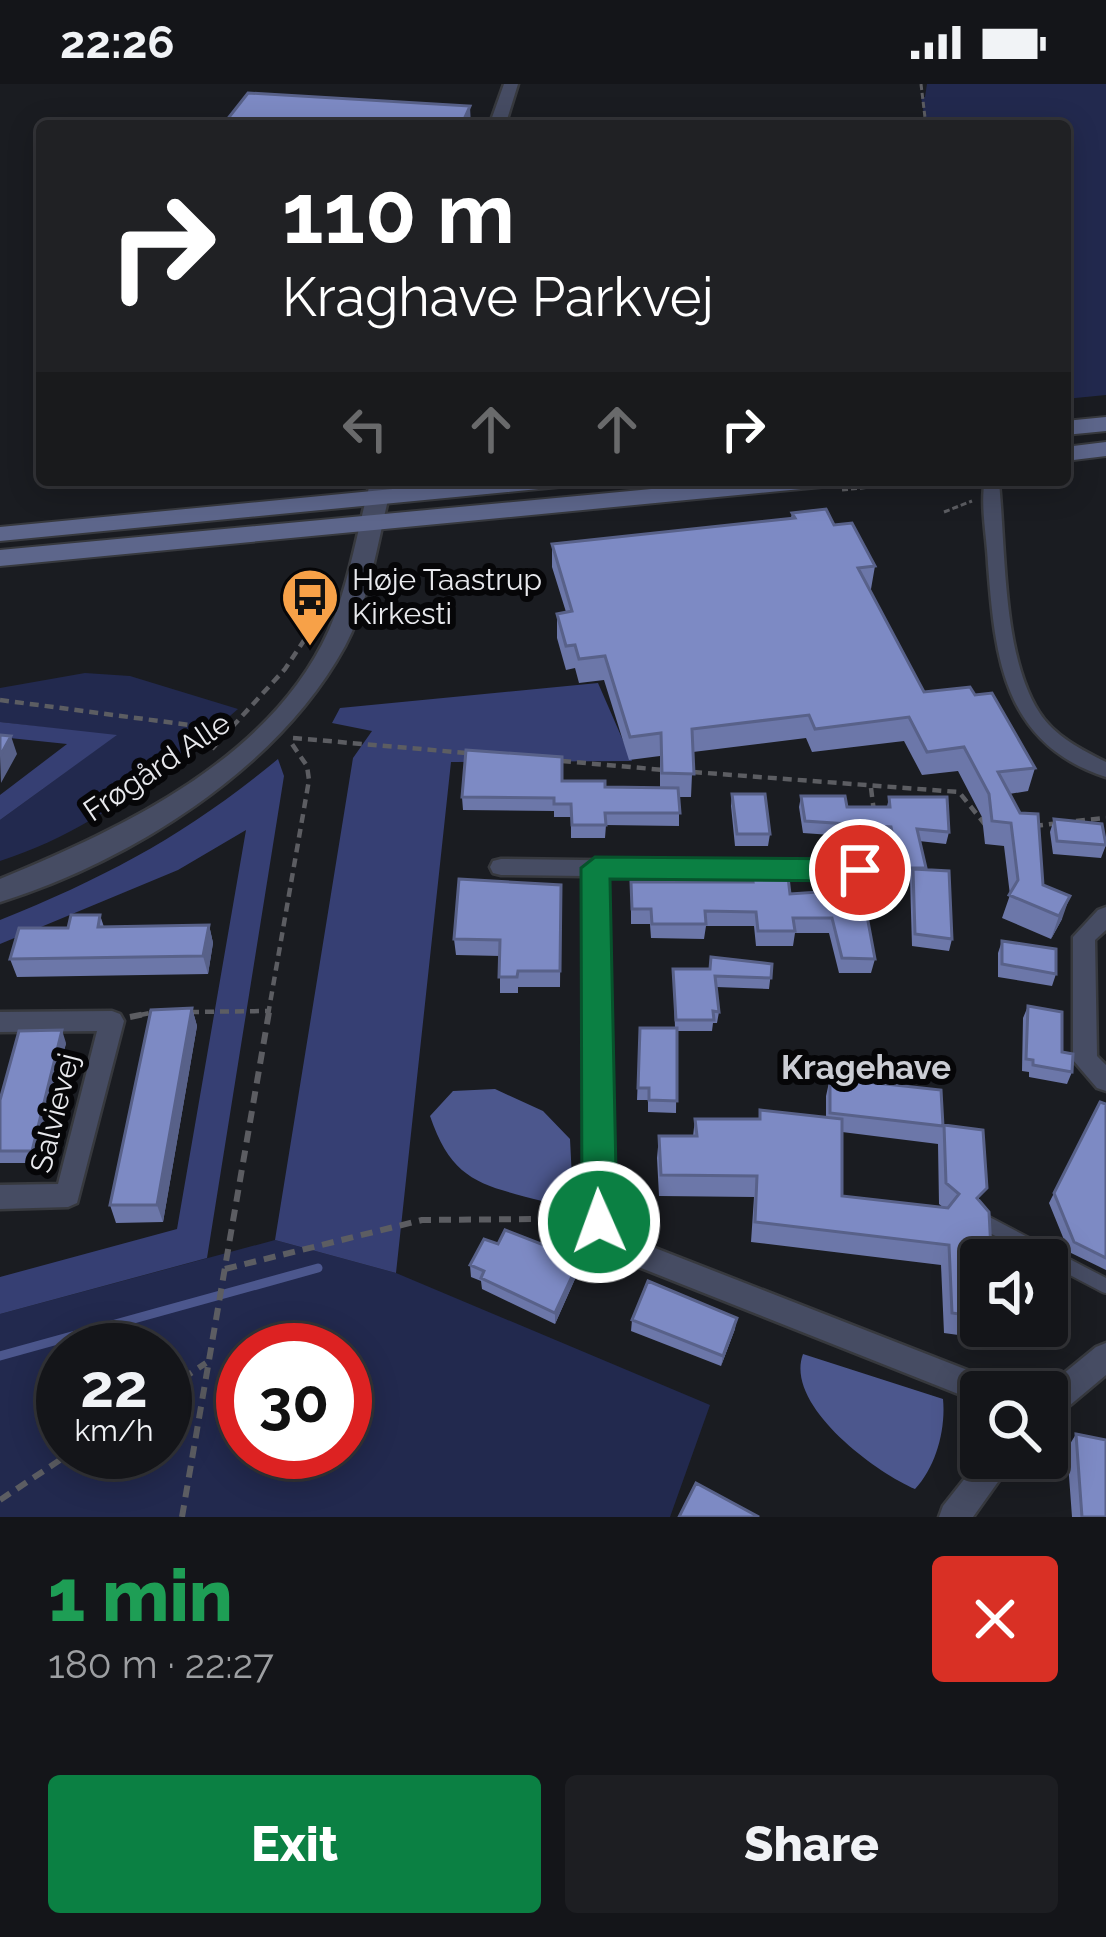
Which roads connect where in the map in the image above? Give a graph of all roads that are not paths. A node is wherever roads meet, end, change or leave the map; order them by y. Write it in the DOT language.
graph roads {
  1 [pos="511,84"];
  2 [pos="498,120"];
  3 [pos="1106,424"];
  4 [pos="1071,427"];
  5 [pos="1106,449"];
  6 [pos="1071,453"];
  7 [pos="440,486"];
  8 [pos="763,486"];
  9 [pos="992,488"];
  10 [pos="380,489"];
  11 [pos="368,526"];
  12 [pos="0,534"];
  13 [pos="0,558"];
  14 [pos="1106,770"];
  15 [pos="501,867"];
  16 [pos="595,868"];
  17 [pos="882,870"];
  18 [pos="0,891"];
  19 [pos="1106,916"];
  20 [pos="0,1022"];
  21 [pos="1106,1081"];
  22 [pos="0,1196"];
  23 [pos="980,1220"];
  24 [pos="562,1224"];
  25 [pos="593,1237"];
  26 [pos="1106,1286"];
  27 [pos="1106,1357"];
  28 [pos="960,1381"];
  29 [pos="1068,1389"];
  30 [pos="984,1479"];
  31 [pos="954,1517"];
  1 -- 2 [label="street"];
  3 -- 4 [label="main road"];
  5 -- 6 [label="main road"];
  7 -- 10 [label="main road"];
  8 -- 11 [label="main road"];
  9 -- 14 [label="street"];
  10 -- 11 [label="street, Frøgård Alle"];
  10 -- 12 [label="main road"];
  11 -- 13 [label="main road"];
  11 -- 18 [label="street, Frøgård Alle"];
  15 -- 16 [label="street"];
  16 -- 17 [label="street"];
  16 -- 25 [label="street"];
  19 -- 21 [label="street"];
  20 -- 22 [label="street, Salvievej"];
  23 -- 26 [label="lane"];
  24 -- 25 [label="street"];
  25 -- 28 [label="street"];
  27 -- 29 [label="street"];
  30 -- 31 [label="street"];
}
